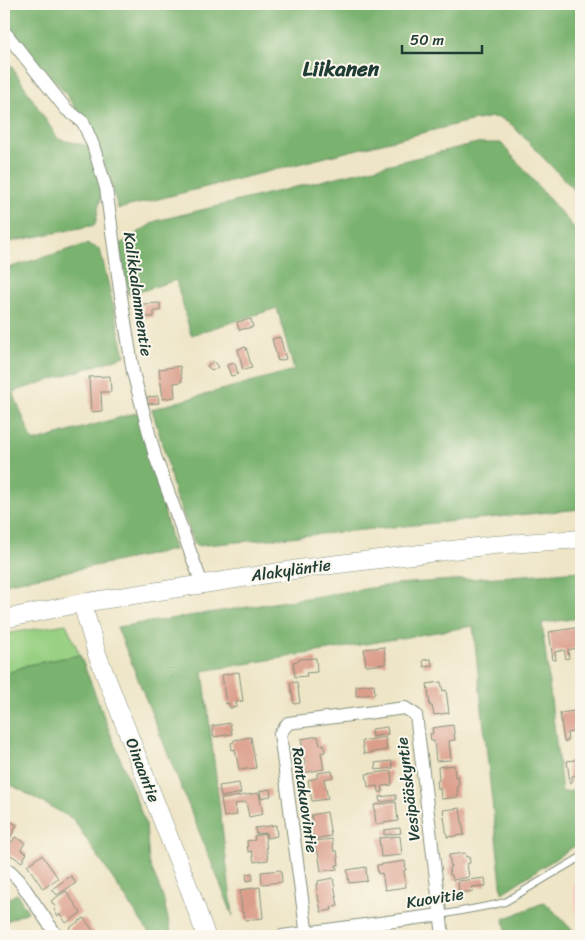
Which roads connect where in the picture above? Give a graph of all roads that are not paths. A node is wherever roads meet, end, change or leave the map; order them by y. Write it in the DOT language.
graph roads {
  1 [pos="4,32"];
  2 [pos="581,539"];
  3 [pos="202,584"];
  4 [pos="82,603"];
  5 [pos="4,619"];
  6 [pos="340,716"];
  7 [pos="581,857"];
  8 [pos="4,868"];
  9 [pos="440,915"];
  10 [pos="307,935"];
  11 [pos="56,936"];
  12 [pos="206,936"];
  13 [pos="282,936"];
  14 [pos="443,936"];
  1 -- 3 [label="street, Kalikkalammentie"];
  2 -- 3 [label="main road, Alakyläntie"];
  3 -- 4 [label="main road, Alakyläntie"];
  4 -- 5 [label="main road, Alakyläntie"];
  4 -- 12 [label="main road, Oinaantie"];
  6 -- 9 [label="street, Vesipääskyntie"];
  6 -- 10 [label="street, Rantakuovintie"];
  7 -- 9 [label="lane, Kuovitie"];
  8 -- 11 [label="street"];
  9 -- 10 [label="street, Kuovitie"];
  9 -- 14 [label="street, Vesipääskyntie"];
  10 -- 13 [label="street, Kuovitie"];
}
